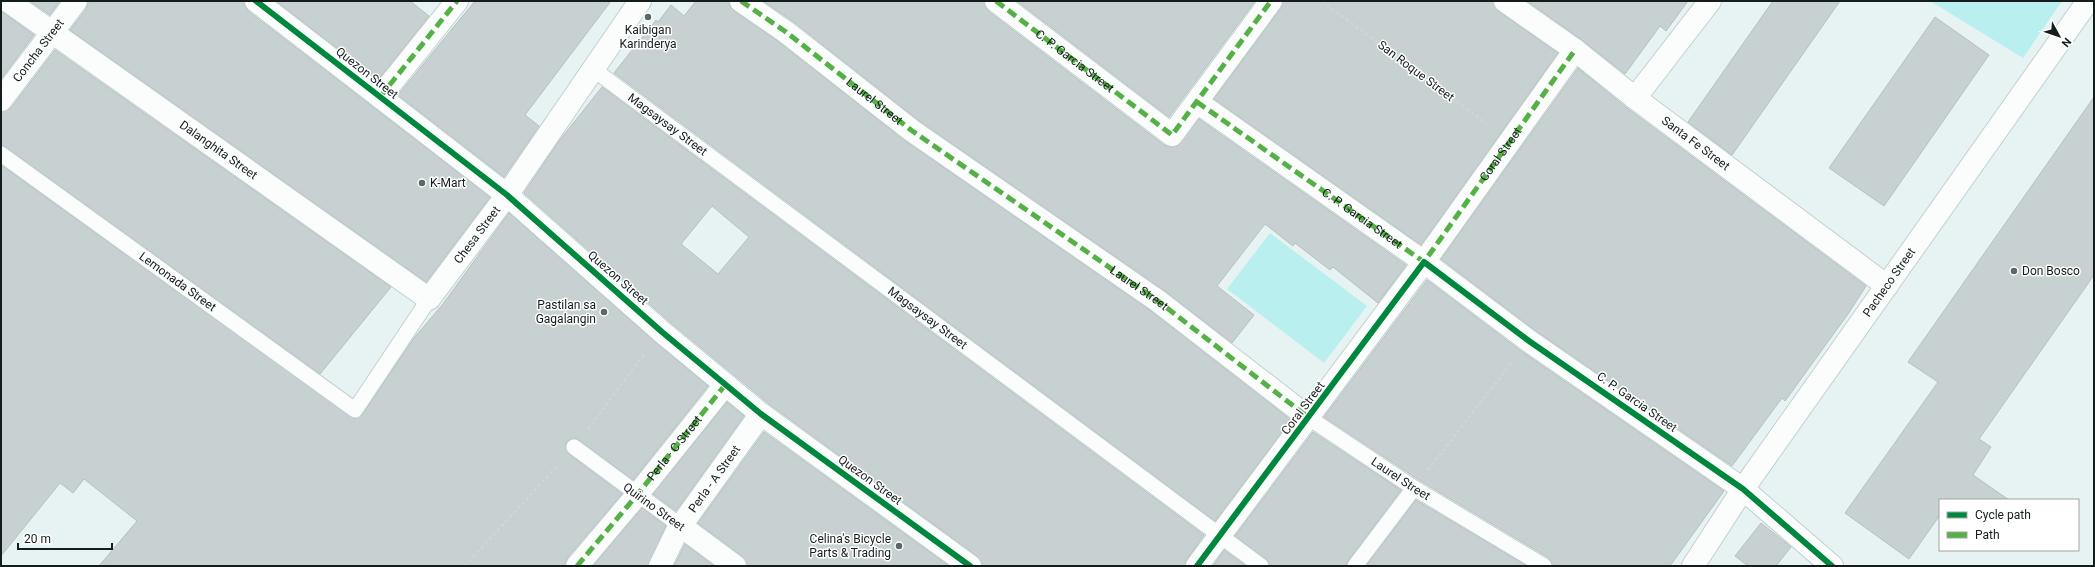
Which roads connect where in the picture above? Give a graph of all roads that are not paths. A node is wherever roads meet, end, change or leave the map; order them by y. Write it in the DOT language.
graph roads {
  1 [pos="8,1"];
  2 [pos="76,1"];
  3 [pos="457,1"];
  4 [pos="640,1"];
  5 [pos="741,1"];
  6 [pos="996,1"];
  7 [pos="1270,1"];
  8 [pos="1504,1"];
  9 [pos="1710,1"];
  10 [pos="2088,1"];
  11 [pos="265,4"];
  12 [pos="52,32"];
  13 [pos="1575,50"];
  14 [pos="593,69"];
  15 [pos="380,97"];
  16 [pos="1635,98"];
  17 [pos="1,100"];
  18 [pos="1197,102"];
  19 [pos="1,154"];
  20 [pos="507,195"];
  21 [pos="1424,262"];
  22 [pos="1887,286"];
  23 [pos="429,299"];
  24 [pos="724,385"];
  25 [pos="355,410"];
  26 [pos="761,414"];
  27 [pos="1309,418"];
  28 [pos="574,447"];
  29 [pos="1414,488"];
  30 [pos="1743,489"];
  31 [pos="637,495"];
  32 [pos="680,526"];
  33 [pos="1219,536"];
  34 [pos="1824,564"];
  35 [pos="577,566"];
  36 [pos="660,566"];
  37 [pos="734,566"];
  38 [pos="970,566"];
  39 [pos="1197,566"];
  40 [pos="1261,566"];
  41 [pos="1355,566"];
  42 [pos="1544,566"];
  43 [pos="1692,566"];
  1 -- 12 [label="street, Dalanghita Street"];
  2 -- 12 [label="street, Concha Street"];
  3 -- 15 [label="street"];
  4 -- 14 [label="street, Chesa Street"];
  5 -- 27 [label="street, Laurel Street"];
  6 -- 18 [label="street, C. P. Garcia Street"];
  7 -- 18 [label="street"];
  8 -- 13 [label="street, Santa Fe Street"];
  9 -- 16 [label="street"];
  10 -- 22 [label="street, Pacheco Street"];
  11 -- 15 [label="street, Quezon Street"];
  12 -- 17 [label="street, Concha Street"];
  12 -- 23 [label="street, Dalanghita Street"];
  13 -- 16 [label="street, Santa Fe Street"];
  13 -- 21 [label="street, Coral Street"];
  14 -- 20 [label="street, Chesa Street"];
  14 -- 33 [label="lane, Magsaysay Street"];
  15 -- 20 [label="street, Quezon Street"];
  16 -- 22 [label="street, Santa Fe Street"];
  18 -- 21 [label="street, C. P. Garcia Street"];
  19 -- 25 [label="lane, Lemonada Street"];
  20 -- 23 [label="street, Chesa Street"];
  20 -- 24 [label="street, Quezon Street"];
  21 -- 27 [label="street, Coral Street"];
  21 -- 30 [label="street, C. P. Garcia Street"];
  22 -- 30 [label="street, Pacheco Street"];
  23 -- 25 [label="lane, Chesa Street"];
  24 -- 26 [label="street, Quezon Street"];
  24 -- 31 [label="street, Perla - C Street"];
  26 -- 32 [label="street, Perla - A Street"];
  26 -- 38 [label="street, Quezon Street"];
  27 -- 29 [label="lane, Laurel Street"];
  27 -- 33 [label="street, Coral Street"];
  28 -- 31 [label="lane, Quirino Street"];
  29 -- 41 [label="lane"];
  29 -- 42 [label="lane, Laurel Street"];
  30 -- 34 [label="street, C. P. Garcia Street"];
  30 -- 43 [label="street, Pacheco Street"];
  31 -- 32 [label="lane, Quirino Street"];
  31 -- 35 [label="street, Perla - C Street"];
  32 -- 36 [label="street, Perla - A Street"];
  32 -- 37 [label="street, Quirino Street"];
  33 -- 39 [label="street, Coral Street"];
  33 -- 40 [label="lane, Magsaysay Street"];
}
